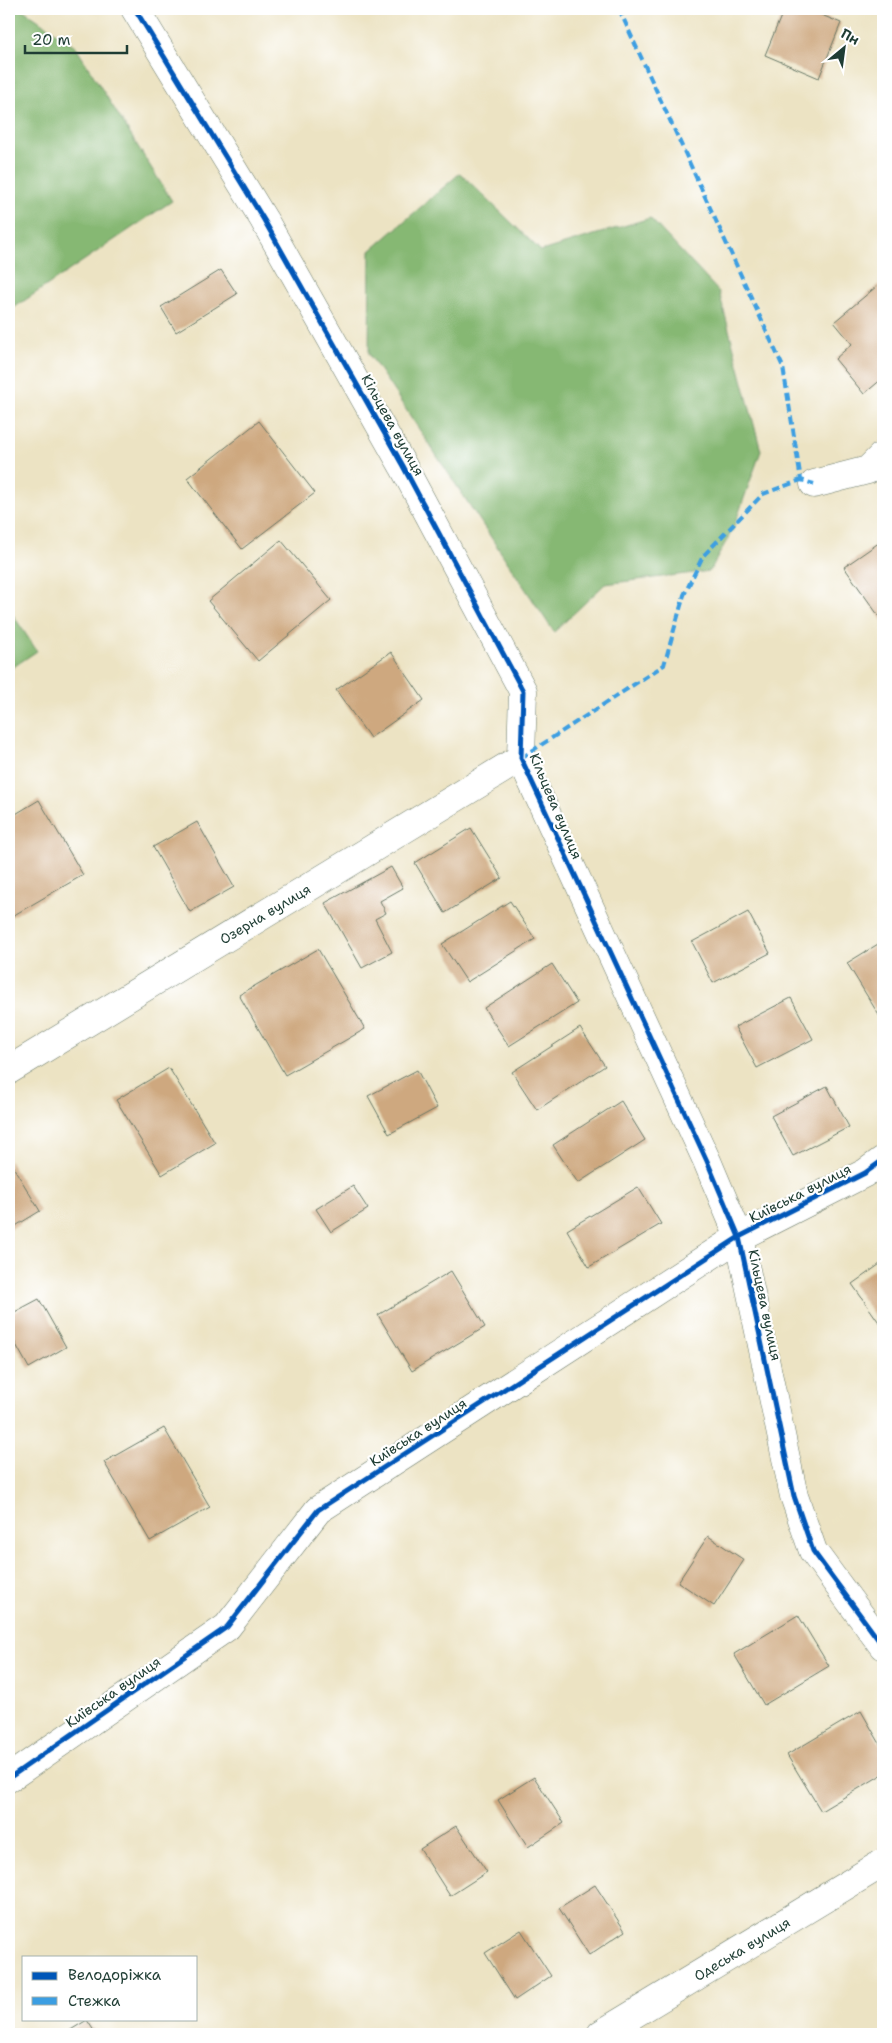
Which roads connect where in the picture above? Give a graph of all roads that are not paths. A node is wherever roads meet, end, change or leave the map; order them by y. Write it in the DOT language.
graph roads {
  1 [pos="136,9"];
  2 [pos="883,455"];
  3 [pos="814,484"];
  4 [pos="521,758"];
  5 [pos="9,1070"];
  6 [pos="883,1160"];
  7 [pos="739,1237"];
  8 [pos="883,1646"];
  9 [pos="9,1778"];
  10 [pos="883,1863"];
  11 [pos="601,2034"];
  1 -- 4 [label="street, Кільцева вулиця"];
  2 -- 3 [label="street"];
  4 -- 5 [label="street, Озерна вулиця"];
  4 -- 7 [label="street, Кільцева вулиця"];
  6 -- 7 [label="street, Київська вулиця"];
  7 -- 8 [label="street, Кільцева вулиця"];
  7 -- 9 [label="street, Київська вулиця"];
  10 -- 11 [label="street, Одеська вулиця"];
}
